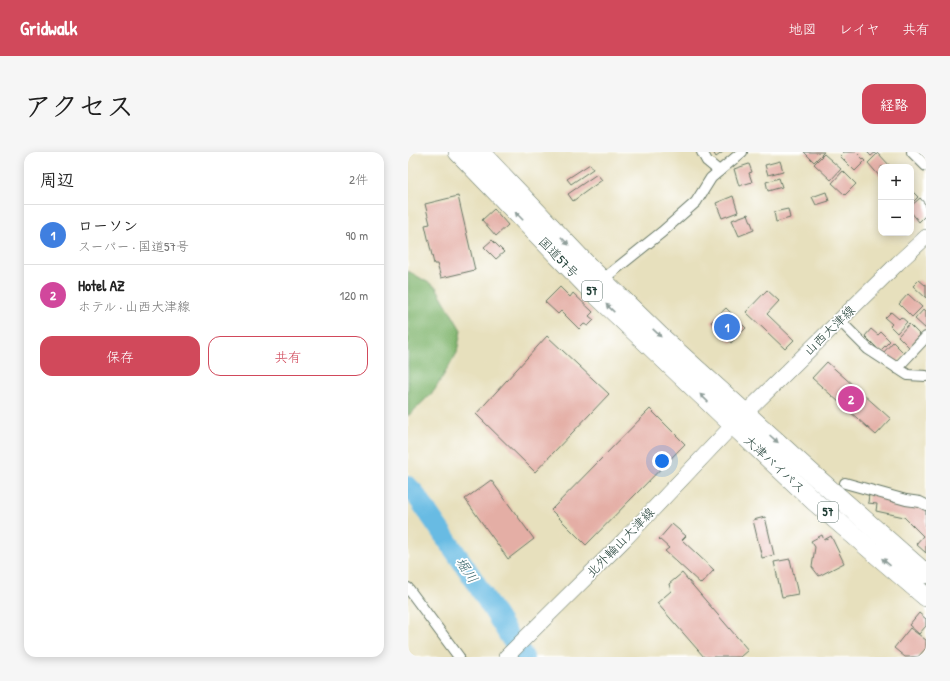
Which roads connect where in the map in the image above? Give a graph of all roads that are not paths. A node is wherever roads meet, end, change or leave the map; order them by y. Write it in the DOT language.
graph roads {
  1 [pos="458,152"];
  2 [pos="480,152"];
  3 [pos="702,152"];
  4 [pos="742,152"];
  5 [pos="912,152"];
  6 [pos="926,166"];
  7 [pos="719,171"];
  8 [pos="926,237"];
  9 [pos="602,280"];
  10 [pos="846,328"];
  11 [pos="926,337"];
  12 [pos="897,368"];
  13 [pos="926,376"];
  14 [pos="739,419"];
  15 [pos="845,483"];
  16 [pos="926,505"];
  17 [pos="919,571"];
  18 [pos="408,588"];
  19 [pos="926,596"];
  20 [pos="459,657"];
  21 [pos="506,657"];
  14 -- 1 [label="highway, 国道57号 / 57, one-way"];
  2 -- 9 [label="highway, 国道57号 / 57, one-way"];
  3 -- 7 [label="street"];
  4 -- 7 [label="street"];
  5 -- 6 [label="street"];
  7 -- 9 [label="street"];
  8 -- 14 [label="main road, 山西大津線"];
  9 -- 14 [label="highway, 国道57号 / 57, one-way"];
  10 -- 12 [label="street"];
  11 -- 12 [label="street"];
  12 -- 13 [label="street"];
  14 -- 17 [label="highway, 大津バイパス / 57"];
  14 -- 21 [label="main road, 北外輪山大津線"];
  15 -- 16 [label="street"];
  17 -- 19 [label="highway, 大津バイパス / 57"];
  18 -- 20 [label="street"];
}
